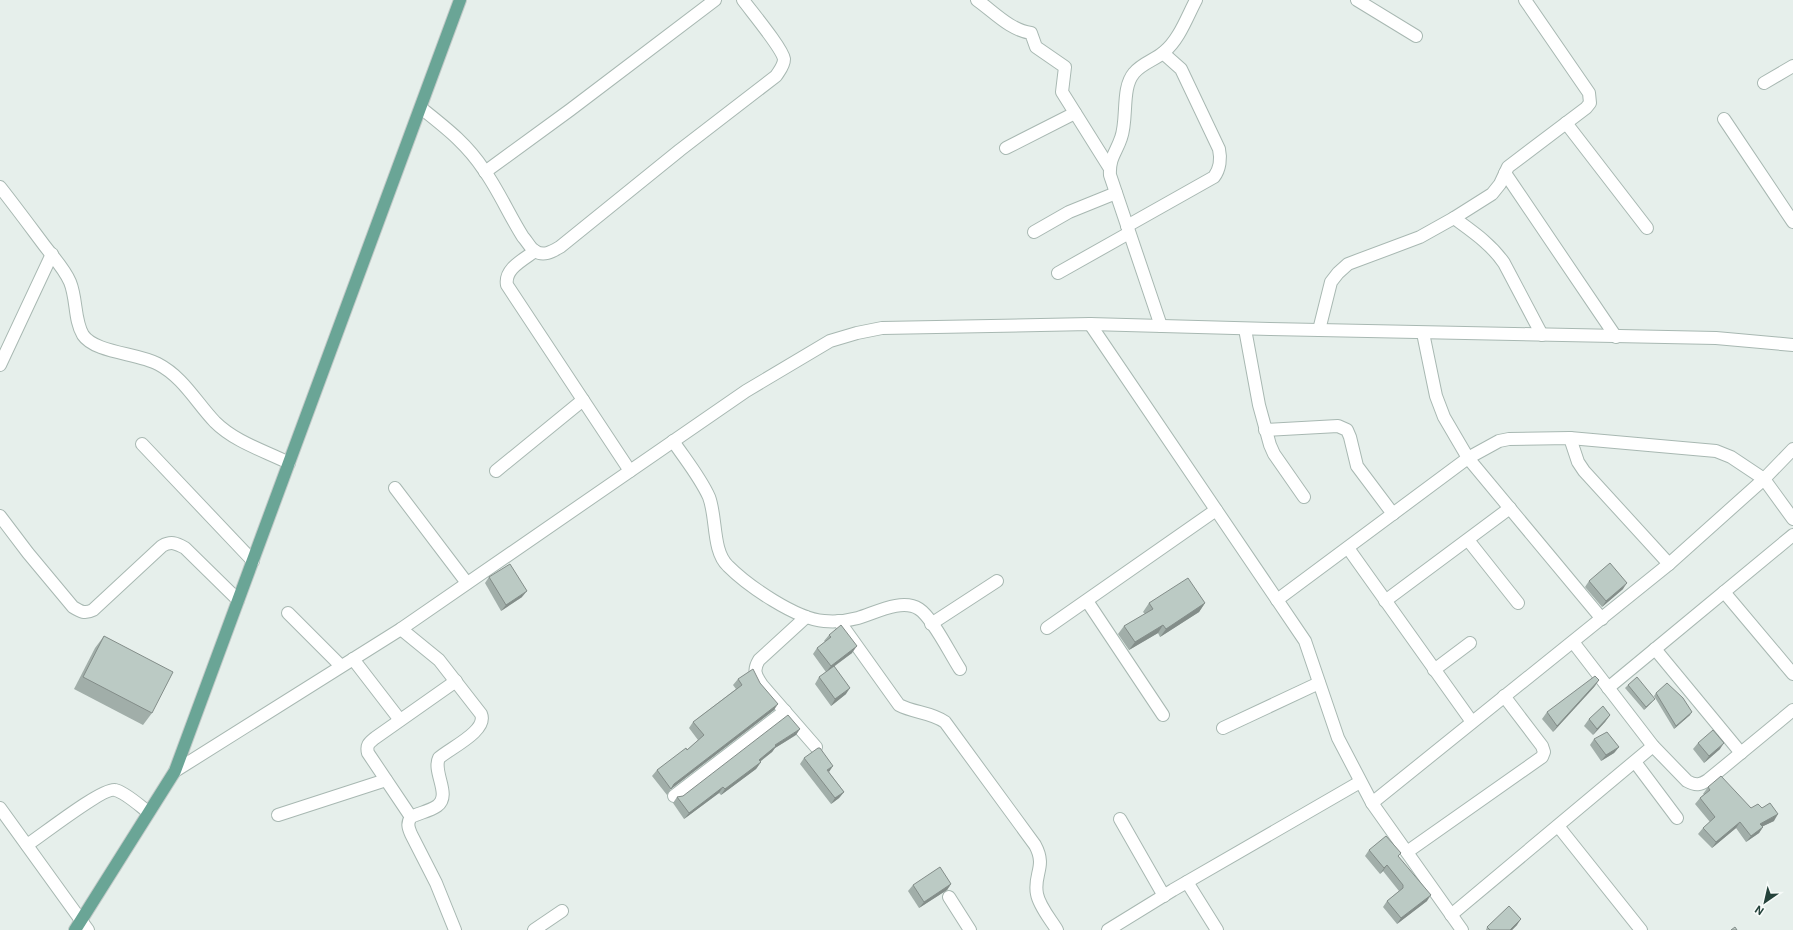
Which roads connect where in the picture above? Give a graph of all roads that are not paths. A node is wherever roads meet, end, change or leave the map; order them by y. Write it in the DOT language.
graph roads {
  1 [pos="460,0"];
  2 [pos="715,0"];
  3 [pos="743,0"];
  4 [pos="977,0"];
  5 [pos="1196,0"];
  6 [pos="1358,0"];
  7 [pos="1525,0"];
  8 [pos="1416,36"];
  9 [pos="1163,53"];
  10 [pos="1793,66"];
  11 [pos="1764,83"];
  12 [pos="421,108"];
  13 [pos="1075,113"];
  14 [pos="1724,119"];
  15 [pos="1566,123"];
  16 [pos="1006,148"];
  17 [pos="1109,167"];
  18 [pos="486,172"];
  19 [pos="1505,173"];
  20 [pos="0,187"];
  21 [pos="1116,193"];
  22 [pos="1454,218"];
  23 [pos="1793,222"];
  24 [pos="1647,228"];
  25 [pos="1128,229"];
  26 [pos="1034,232"];
  27 [pos="535,251"];
  28 [pos="52,254"];
  29 [pos="1058,273"];
  30 [pos="1090,324"];
  31 [pos="1161,326"];
  32 [pos="1245,329"];
  33 [pos="1319,330"];
  34 [pos="1423,332"];
  35 [pos="1542,335"];
  36 [pos="1616,337"];
  37 [pos="1793,345"];
  38 [pos="0,365"];
  39 [pos="583,400"];
  40 [pos="1265,430"];
  41 [pos="1570,438"];
  42 [pos="673,441"];
  43 [pos="142,444"];
  44 [pos="1793,450"];
  45 [pos="1468,458"];
  46 [pos="289,463"];
  47 [pos="496,471"];
  48 [pos="630,471"];
  49 [pos="1764,479"];
  50 [pos="394,488"];
  51 [pos="1304,497"];
  52 [pos="1510,508"];
  53 [pos="1216,510"];
  54 [pos="1393,514"];
  55 [pos="0,516"];
  56 [pos="1793,519"];
  57 [pos="1793,535"];
  58 [pos="1468,540"];
  59 [pos="1348,548"];
  60 [pos="253,561"];
  61 [pos="1669,564"];
  62 [pos="997,581"];
  63 [pos="467,583"];
  64 [pos="1724,592"];
  65 [pos="238,600"];
  66 [pos="1087,600"];
  67 [pos="1277,600"];
  68 [pos="1385,601"];
  69 [pos="1518,603"];
  70 [pos="288,613"];
  71 [pos="806,617"];
  72 [pos="1602,619"];
  73 [pos="839,621"];
  74 [pos="931,624"];
  75 [pos="401,628"];
  76 [pos="1047,628"];
  77 [pos="1573,642"];
  78 [pos="1470,643"];
  79 [pos="1655,649"];
  80 [pos="353,659"];
  81 [pos="341,666"];
  82 [pos="960,669"];
  83 [pos="1434,670"];
  84 [pos="1793,674"];
  85 [pos="456,681"];
  86 [pos="1319,683"];
  87 [pos="1608,688"];
  88 [pos="1504,696"];
  89 [pos="1793,710"];
  90 [pos="784,711"];
  91 [pos="1163,715"];
  92 [pos="400,720"];
  93 [pos="1472,722"];
  94 [pos="1223,728"];
  95 [pos="1653,746"];
  96 [pos="816,747"];
  97 [pos="1741,753"];
  98 [pos="1635,762"];
  99 [pos="175,771"];
  100 [pos="386,780"];
  101 [pos="1360,782"];
  102 [pos="674,796"];
  103 [pos="1372,803"];
  104 [pos="0,808"];
  105 [pos="148,812"];
  106 [pos="278,815"];
  107 [pos="411,817"];
  108 [pos="1677,818"];
  109 [pos="1120,819"];
  110 [pos="1558,826"];
  111 [pos="28,846"];
  112 [pos="1407,852"];
  113 [pos="1187,882"];
  114 [pos="949,896"];
  115 [pos="1164,896"];
  116 [pos="562,911"];
  117 [pos="1451,915"];
  118 [pos="82,927"];
  119 [pos="455,930"];
  120 [pos="534,930"];
  121 [pos="970,930"];
  122 [pos="1058,930"];
  123 [pos="1108,930"];
  124 [pos="1217,930"];
  125 [pos="1462,930"];
  126 [pos="1641,930"];
  1 -- 12 [label="main road"];
  2 -- 18 [label="street"];
  3 -- 27 [label="street"];
  4 -- 13 [label="street"];
  5 -- 9 [label="street"];
  6 -- 8 [label="street"];
  7 -- 15 [label="street"];
  9 -- 17 [label="street"];
  9 -- 25 [label="street"];
  10 -- 11 [label="street"];
  12 -- 18 [label="street"];
  12 -- 46 [label="main road"];
  13 -- 16 [label="street"];
  13 -- 17 [label="street"];
  14 -- 23 [label="street"];
  15 -- 19 [label="street"];
  15 -- 24 [label="street"];
  17 -- 21 [label="street"];
  18 -- 27 [label="street"];
  19 -- 22 [label="street"];
  19 -- 36 [label="street"];
  20 -- 28 [label="street"];
  21 -- 25 [label="street"];
  21 -- 26 [label="street"];
  22 -- 33 [label="street"];
  22 -- 35 [label="street"];
  25 -- 29 [label="street"];
  25 -- 31 [label="street"];
  27 -- 39 [label="street"];
  28 -- 38 [label="street"];
  28 -- 46 [label="street"];
  30 -- 31 [label="street"];
  30 -- 42 [label="street"];
  30 -- 53 [label="street"];
  31 -- 32 [label="street"];
  32 -- 33 [label="street"];
  32 -- 40 [label="street"];
  33 -- 34 [label="street"];
  34 -- 35 [label="street"];
  34 -- 45 [label="street"];
  35 -- 36 [label="street"];
  36 -- 37 [label="street"];
  39 -- 47 [label="street"];
  39 -- 48 [label="street"];
  40 -- 51 [label="street"];
  40 -- 54 [label="street"];
  41 -- 45 [label="street"];
  41 -- 49 [label="street"];
  41 -- 61 [label="street"];
  42 -- 48 [label="street"];
  42 -- 71 [label="street"];
  43 -- 60 [label="street"];
  44 -- 49 [label="street"];
  45 -- 52 [label="street"];
  45 -- 54 [label="street"];
  46 -- 60 [label="main road"];
  48 -- 63 [label="street"];
  49 -- 56 [label="street"];
  49 -- 61 [label="street"];
  50 -- 63 [label="street"];
  52 -- 58 [label="street"];
  52 -- 72 [label="street"];
  53 -- 66 [label="street"];
  53 -- 67 [label="street"];
  54 -- 59 [label="street"];
  55 -- 65 [label="street"];
  57 -- 64 [label="street"];
  58 -- 68 [label="street"];
  58 -- 69 [label="street"];
  59 -- 67 [label="street"];
  59 -- 68 [label="street"];
  60 -- 65 [label="main road"];
  61 -- 72 [label="street"];
  62 -- 74 [label="street"];
  63 -- 75 [label="street"];
  64 -- 79 [label="street"];
  64 -- 84 [label="street"];
  65 -- 99 [label="main road"];
  66 -- 76 [label="street"];
  66 -- 91 [label="street"];
  67 -- 86 [label="street"];
  68 -- 83 [label="street"];
  70 -- 81 [label="street"];
  71 -- 73 [label="street"];
  71 -- 90 [label="street"];
  72 -- 77 [label="street"];
  73 -- 74 [label="street"];
  73 -- 122 [label="street"];
  74 -- 82 [label="street"];
  75 -- 80 [label="street"];
  75 -- 85 [label="street"];
  77 -- 87 [label="street"];
  77 -- 88 [label="street"];
  78 -- 83 [label="street"];
  79 -- 87 [label="street"];
  79 -- 97 [label="street"];
  80 -- 81 [label="street"];
  80 -- 92 [label="street"];
  81 -- 99 [label="street"];
  83 -- 93 [label="street"];
  85 -- 92 [label="street"];
  85 -- 107 [label="street"];
  86 -- 94 [label="street"];
  86 -- 101 [label="street"];
  87 -- 95 [label="street"];
  88 -- 93 [label="street"];
  88 -- 112 [label="street"];
  89 -- 97 [label="street"];
  90 -- 96 [label="street"];
  90 -- 102 [label="street"];
  92 -- 100 [label="street"];
  93 -- 103 [label="street"];
  95 -- 97 [label="street"];
  95 -- 98 [label="street"];
  98 -- 108 [label="street"];
  98 -- 110 [label="street"];
  99 -- 105 [label="main road"];
  100 -- 106 [label="street"];
  100 -- 107 [label="street"];
  101 -- 103 [label="street"];
  101 -- 113 [label="street"];
  103 -- 112 [label="street"];
  104 -- 111 [label="street"];
  105 -- 111 [label="street"];
  105 -- 118 [label="main road"];
  107 -- 119 [label="street"];
  109 -- 115 [label="street"];
  110 -- 117 [label="street"];
  110 -- 126 [label="street"];
  111 -- 118 [label="street"];
  112 -- 117 [label="street"];
  113 -- 115 [label="street"];
  113 -- 124 [label="street"];
  114 -- 121 [label="street"];
  115 -- 123 [label="street"];
  116 -- 120 [label="street"];
  117 -- 125 [label="street"];
}
